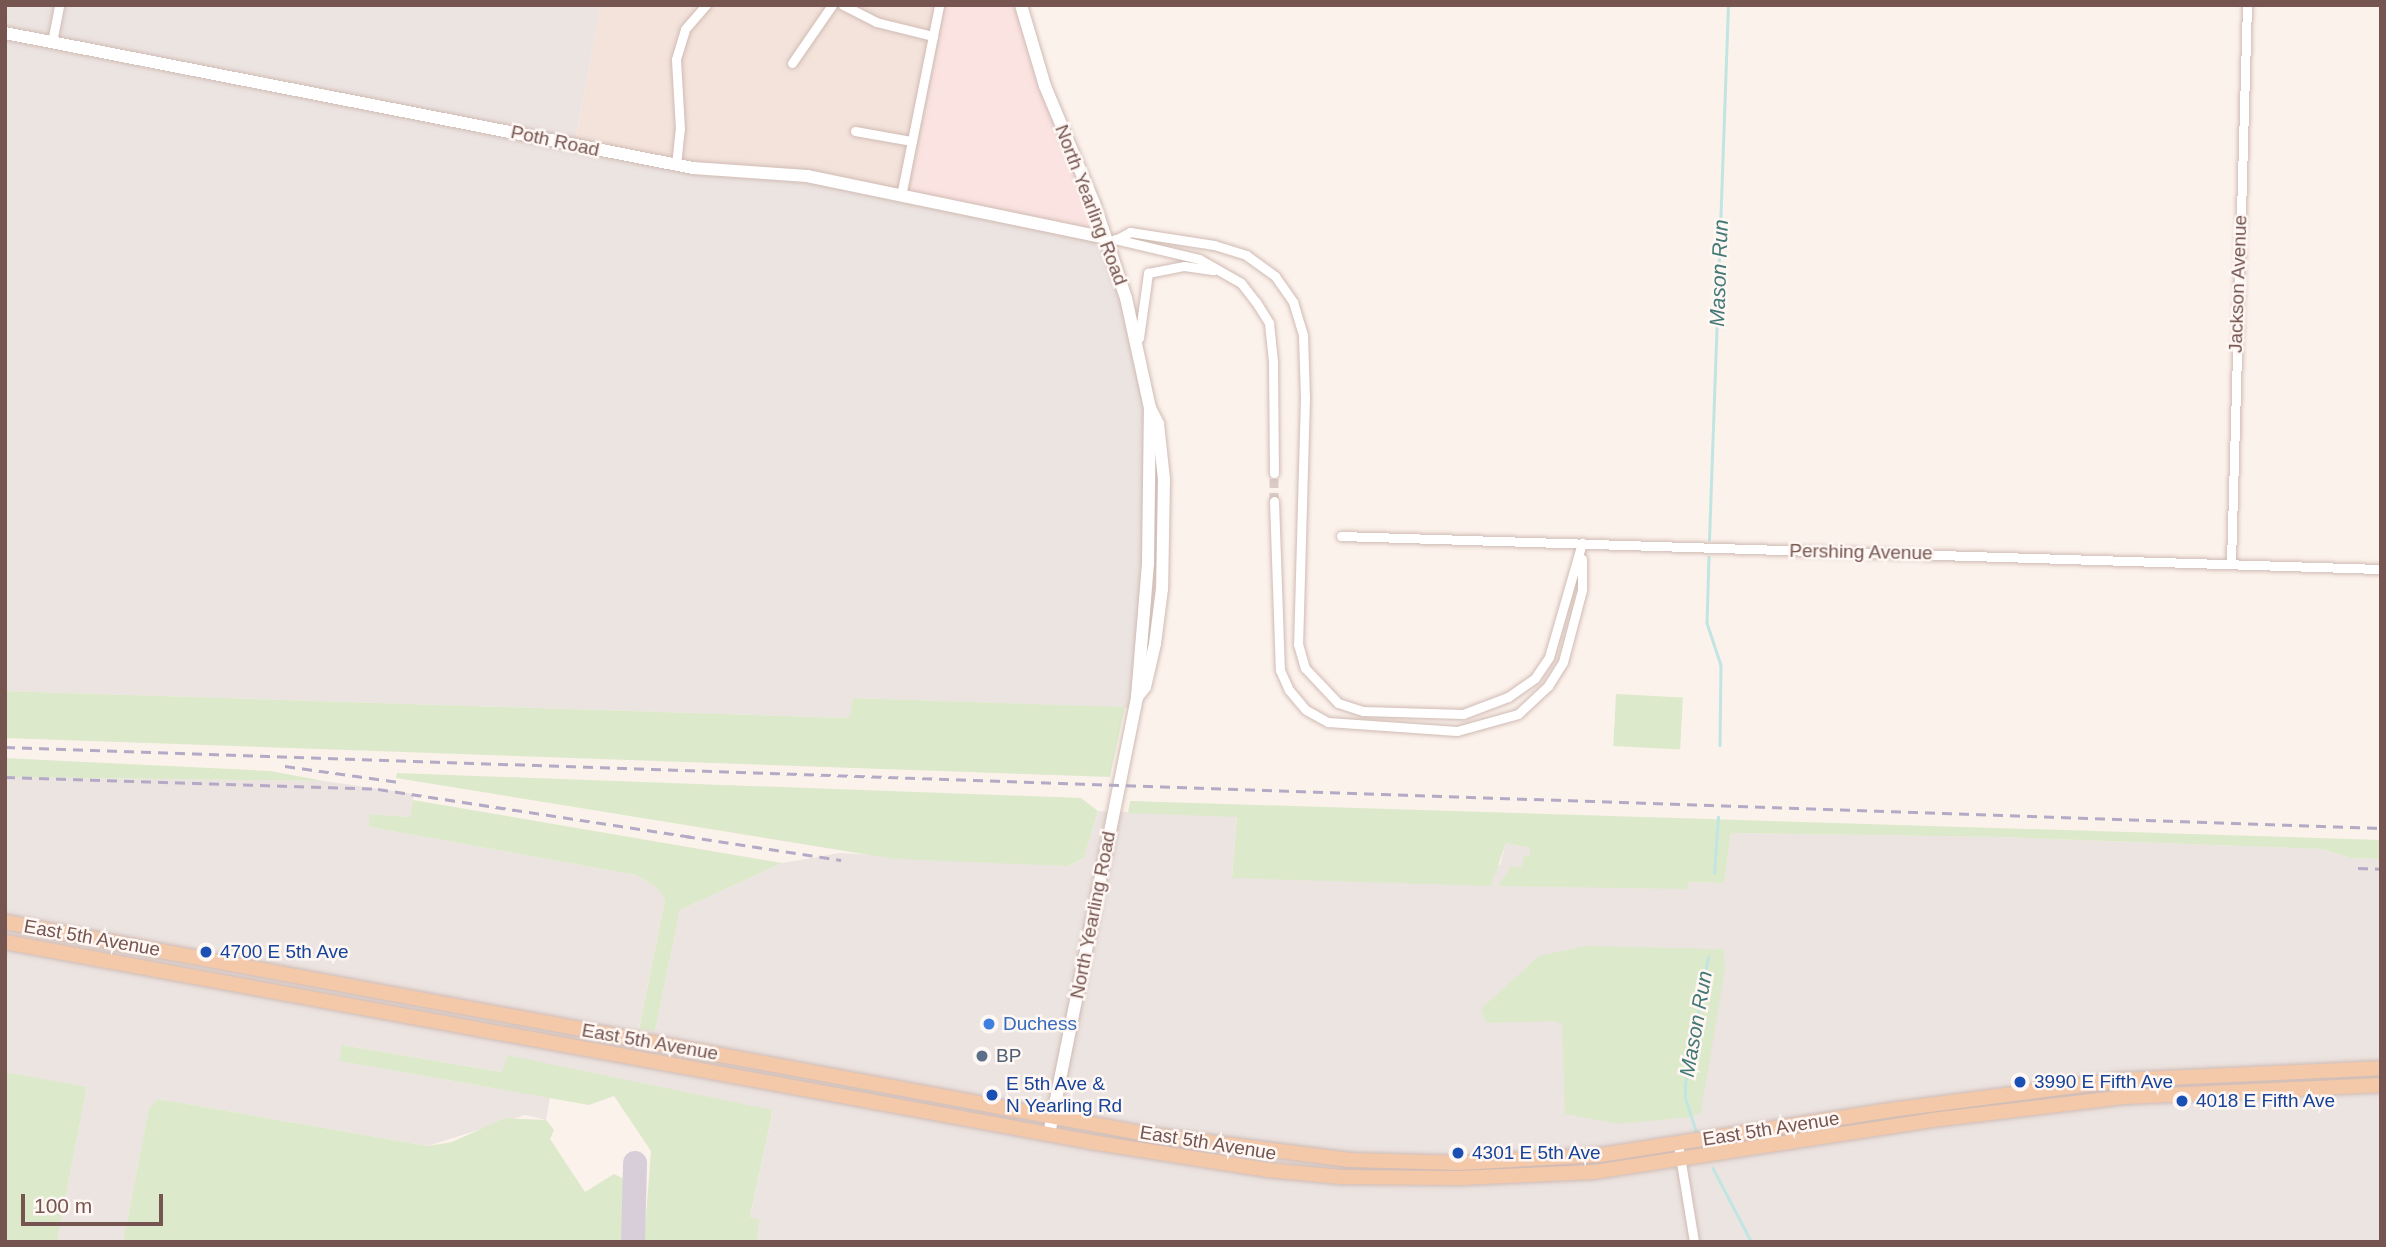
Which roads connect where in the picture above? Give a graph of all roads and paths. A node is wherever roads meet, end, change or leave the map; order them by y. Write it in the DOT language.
graph roads {
  1 [pos="59,5"];
  2 [pos="706,5"];
  3 [pos="832,5"];
  4 [pos="844,5"];
  5 [pos="939,5"];
  6 [pos="1021,5"];
  7 [pos="2247,5"];
  8 [pos="5,33"];
  9 [pos="933,36"];
  10 [pos="52,43"];
  11 [pos="792,63"];
  12 [pos="855,131"];
  13 [pos="912,141"];
  14 [pos="676,165"];
  15 [pos="901,196"];
  16 [pos="1112,239"];
  17 [pos="1220,271"];
  18 [pos="1139,347"];
  19 [pos="1274,473"];
  20 [pos="1274,501"];
  21 [pos="1341,536"];
  22 [pos="1582,543"];
  23 [pos="2231,563"];
  24 [pos="2381,569"];
  25 [pos="5,922"];
  26 [pos="5,942"];
  27 [pos="2381,1068"];
  28 [pos="2381,1085"];
  29 [pos="1052,1116"];
  30 [pos="1049,1134"];
  31 [pos="1678,1144"];
  32 [pos="1680,1160"];
  33 [pos="1693,1242"];
  1 -- 10 [label="street"];
  2 -- 14 [label="street"];
  3 -- 11 [label="street"];
  4 -- 9 [label="street"];
  5 -- 9 [label="street"];
  6 -- 16 [label="main road, North Yearling Road"];
  7 -- 23 [label="street, Jackson Avenue"];
  8 -- 10 [label="main road, Poth Road"];
  9 -- 13 [label="street"];
  10 -- 14 [label="main road, Poth Road"];
  12 -- 13 [label="street"];
  13 -- 15 [label="street"];
  14 -- 15 [label="main road, Poth Road"];
  15 -- 16 [label="main road, Poth Road"];
  16 -- 17 [label="street"];
  16 -- 18 [label="main road, North Yearling Road"];
  16 -- 22 [label="street"];
  17 -- 18 [label="street"];
  17 -- 19 [label="street"];
  18 -- 29 [label="main road, North Yearling Road"];
  20 -- 22 [label="street"];
  21 -- 22 [label="street, Pershing Avenue"];
  22 -- 23 [label="street, Pershing Avenue"];
  23 -- 24 [label="street, Pershing Avenue"];
  25 -- 29 [label="main road, East 5th Avenue"];
  26 -- 30 [label="main road, East 5th Avenue"];
  27 -- 31 [label="main road, East 5th Avenue"];
  28 -- 32 [label="main road, East 5th Avenue"];
  29 -- 30 [label="main road, North Yearling Road"];
  29 -- 31 [label="main road, East 5th Avenue"];
  30 -- 32 [label="main road, East 5th Avenue"];
  31 -- 32 [label="street"];
  32 -- 33 [label="street"];
}
